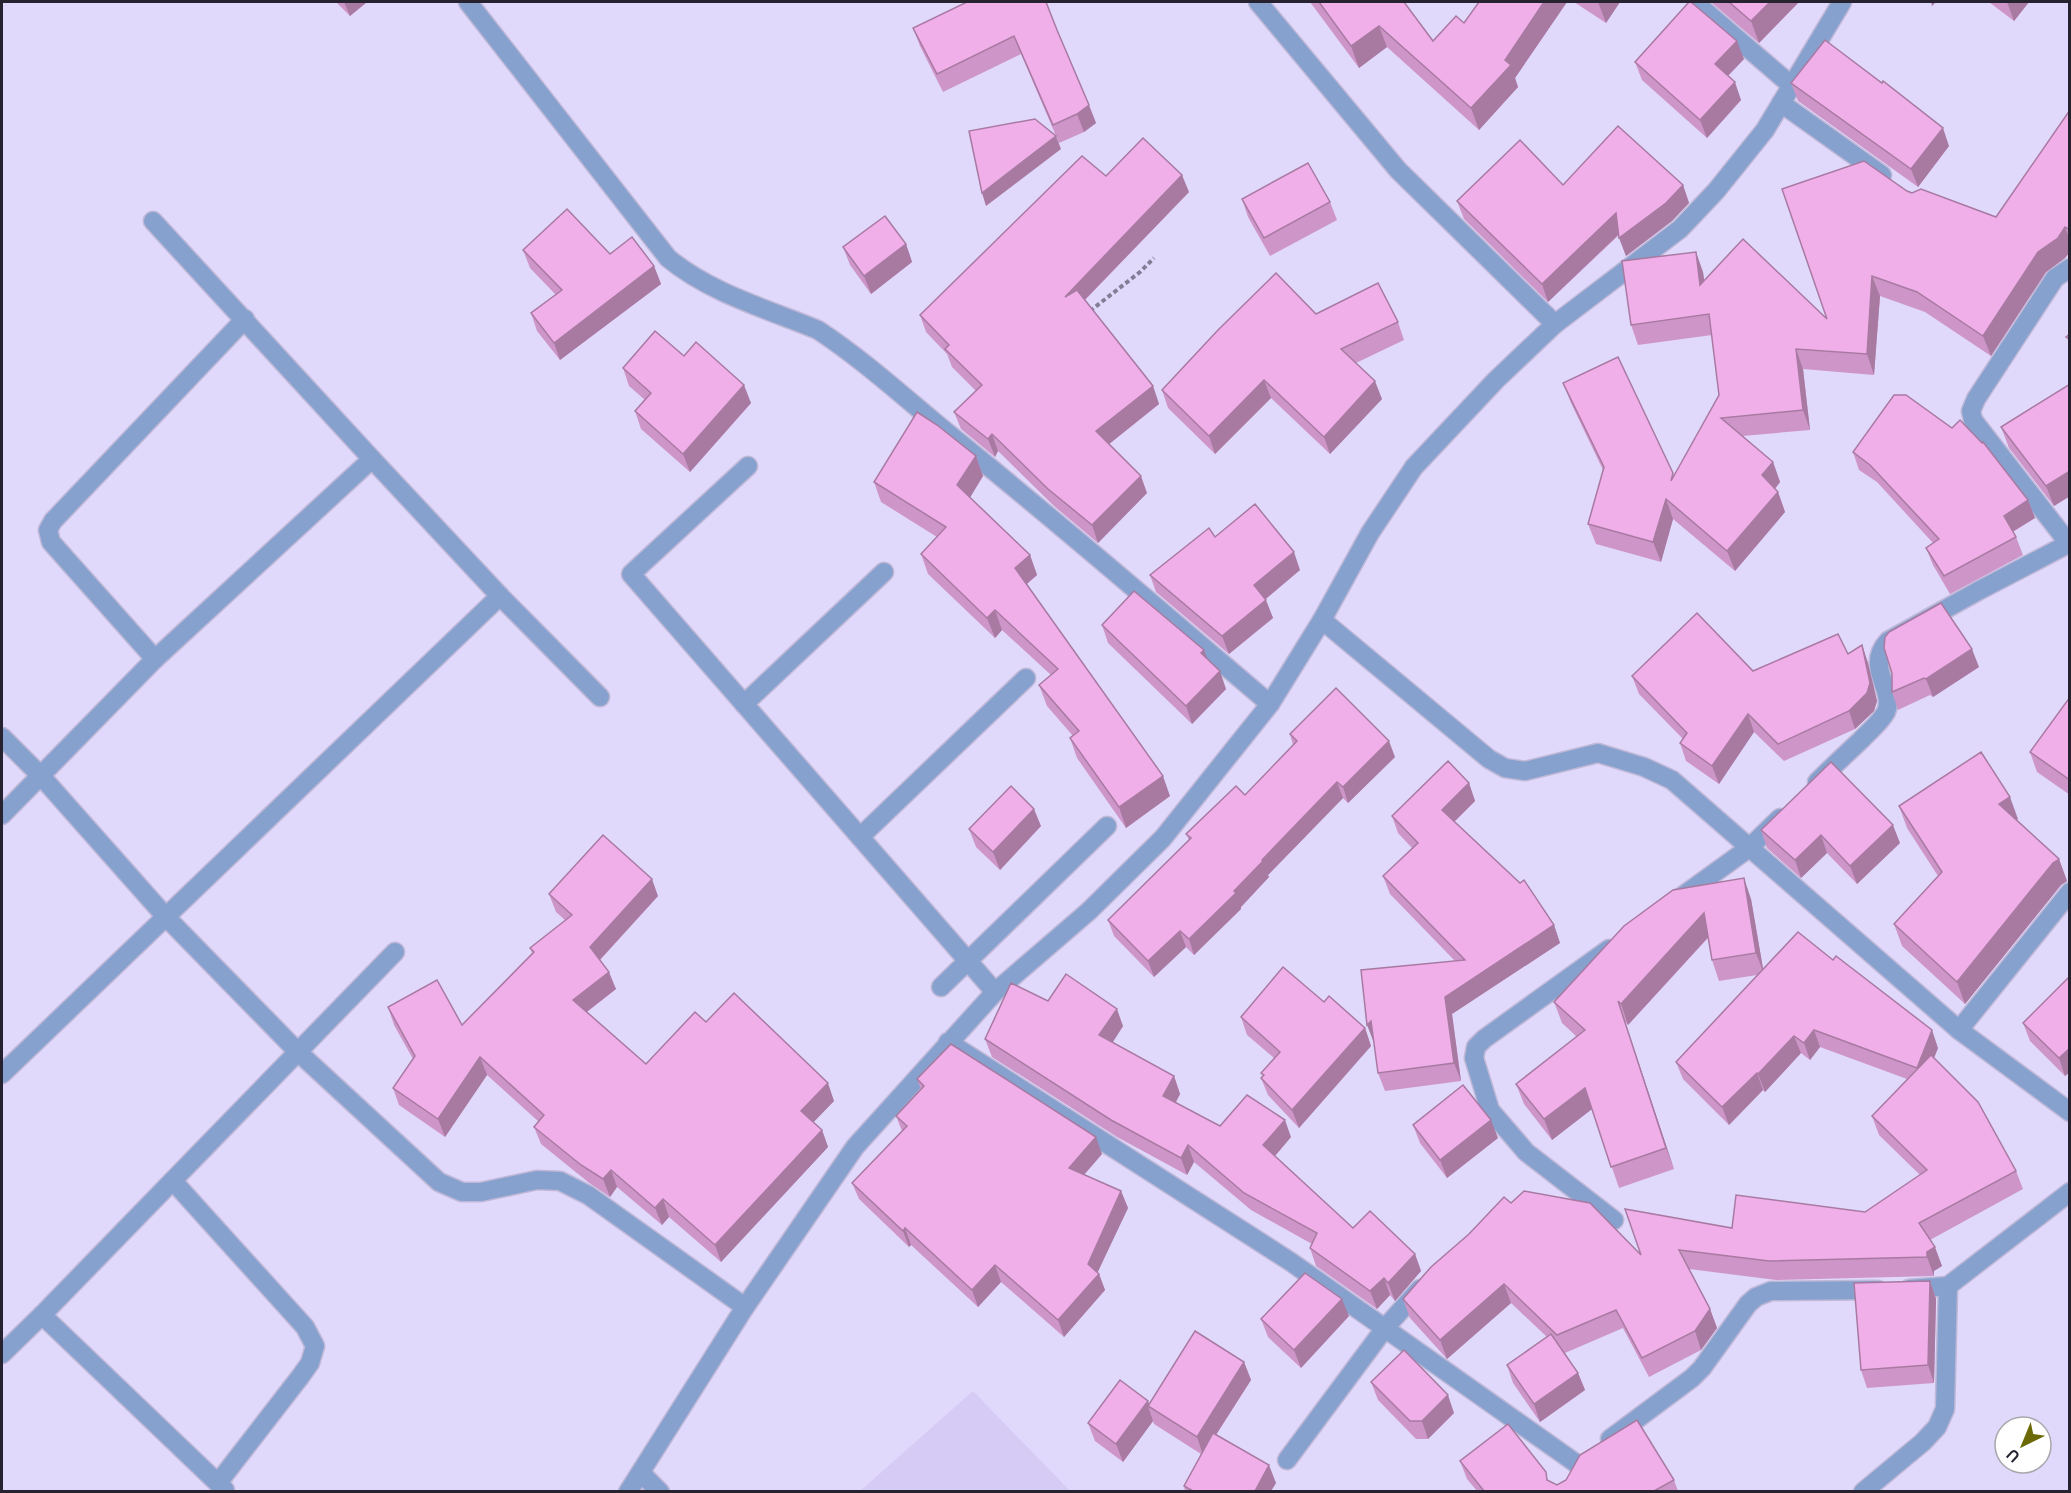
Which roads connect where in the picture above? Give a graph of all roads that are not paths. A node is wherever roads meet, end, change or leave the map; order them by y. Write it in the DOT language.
graph roads {
  1 [pos="468,2"];
  2 [pos="1258,2"];
  3 [pos="1842,2"];
  4 [pos="1698,5"];
  5 [pos="1791,85"];
  6 [pos="1781,103"];
  7 [pos="1893,182"];
  8 [pos="153,221"];
  9 [pos="2070,268"];
  10 [pos="245,319"];
  11 [pos="1555,324"];
  12 [pos="372,459"];
  13 [pos="748,466"];
  14 [pos="2069,544"];
  15 [pos="884,572"];
  16 [pos="500,596"];
  17 [pos="1322,620"];
  18 [pos="154,659"];
  19 [pos="1026,678"];
  20 [pos="600,697"];
  21 [pos="744,704"];
  22 [pos="1270,704"];
  23 [pos="2,737"];
  24 [pos="41,776"];
  25 [pos="1808,790"];
  26 [pos="1791,807"];
  27 [pos="2,815"];
  28 [pos="1107,826"];
  29 [pos="860,837"];
  30 [pos="1749,848"];
  31 [pos="2070,892"];
  32 [pos="1664,909"];
  33 [pos="166,917"];
  34 [pos="1626,937"];
  35 [pos="395,952"];
  36 [pos="968,960"];
  37 [pos="941,987"];
  38 [pos="995,992"];
  39 [pos="1959,1030"];
  40 [pos="948,1042"];
  41 [pos="298,1052"];
  42 [pos="2,1074"];
  43 [pos="2070,1112"];
  44 [pos="173,1180"];
  45 [pos="2070,1192"];
  46 [pos="1614,1220"];
  47 [pos="1432,1275"];
  48 [pos="1948,1286"];
  49 [pos="745,1307"];
  50 [pos="42,1315"];
  51 [pos="1385,1328"];
  52 [pos="2,1353"];
  53 [pos="1287,1460"];
  54 [pos="641,1473"];
  55 [pos="222,1487"];
  56 [pos="628,1491"];
  57 [pos="660,1491"];
  58 [pos="1863,1491"];
  1 -- 22 [label="street"];
  2 -- 11 [label="street"];
  3 -- 5 [label="street"];
  4 -- 5 [label="street"];
  5 -- 6 [label="street"];
  6 -- 7 [label="street"];
  6 -- 11 [label="street"];
  8 -- 10 [label="street"];
  9 -- 14 [label="street"];
  10 -- 12 [label="street"];
  10 -- 18 [label="street"];
  11 -- 17 [label="street"];
  12 -- 16 [label="street"];
  12 -- 18 [label="street"];
  13 -- 21 [label="street"];
  14 -- 25 [label="street"];
  15 -- 21 [label="street"];
  16 -- 20 [label="street"];
  16 -- 33 [label="street"];
  17 -- 22 [label="street"];
  17 -- 30 [label="street"];
  18 -- 24 [label="street"];
  19 -- 29 [label="street"];
  21 -- 29 [label="street"];
  22 -- 38 [label="street"];
  23 -- 24 [label="street"];
  24 -- 27 [label="street"];
  24 -- 33 [label="street"];
  26 -- 30 [label="street"];
  28 -- 36 [label="street"];
  29 -- 36 [label="street"];
  30 -- 32 [label="street"];
  30 -- 39 [label="street"];
  31 -- 39 [label="street"];
  33 -- 41 [label="street"];
  33 -- 42 [label="street"];
  34 -- 46 [label="street"];
  35 -- 41 [label="street"];
  36 -- 37 [label="street"];
  36 -- 38 [label="street"];
  38 -- 40 [label="street"];
  39 -- 43 [label="street"];
  40 -- 49 [label="street"];
  40 -- 51 [label="street"];
  41 -- 44 [label="street"];
  41 -- 49 [label="street"];
  44 -- 50 [label="street"];
  44 -- 55 [label="street"];
  45 -- 48 [label="street"];
  47 -- 51 [label="street"];
  48 -- 51 [label="street"];
  48 -- 58 [label="street"];
  49 -- 54 [label="street"];
  50 -- 52 [label="street"];
  50 -- 55 [label="street"];
  51 -- 53 [label="street"];
  54 -- 56 [label="street"];
  54 -- 57 [label="street"];
}
